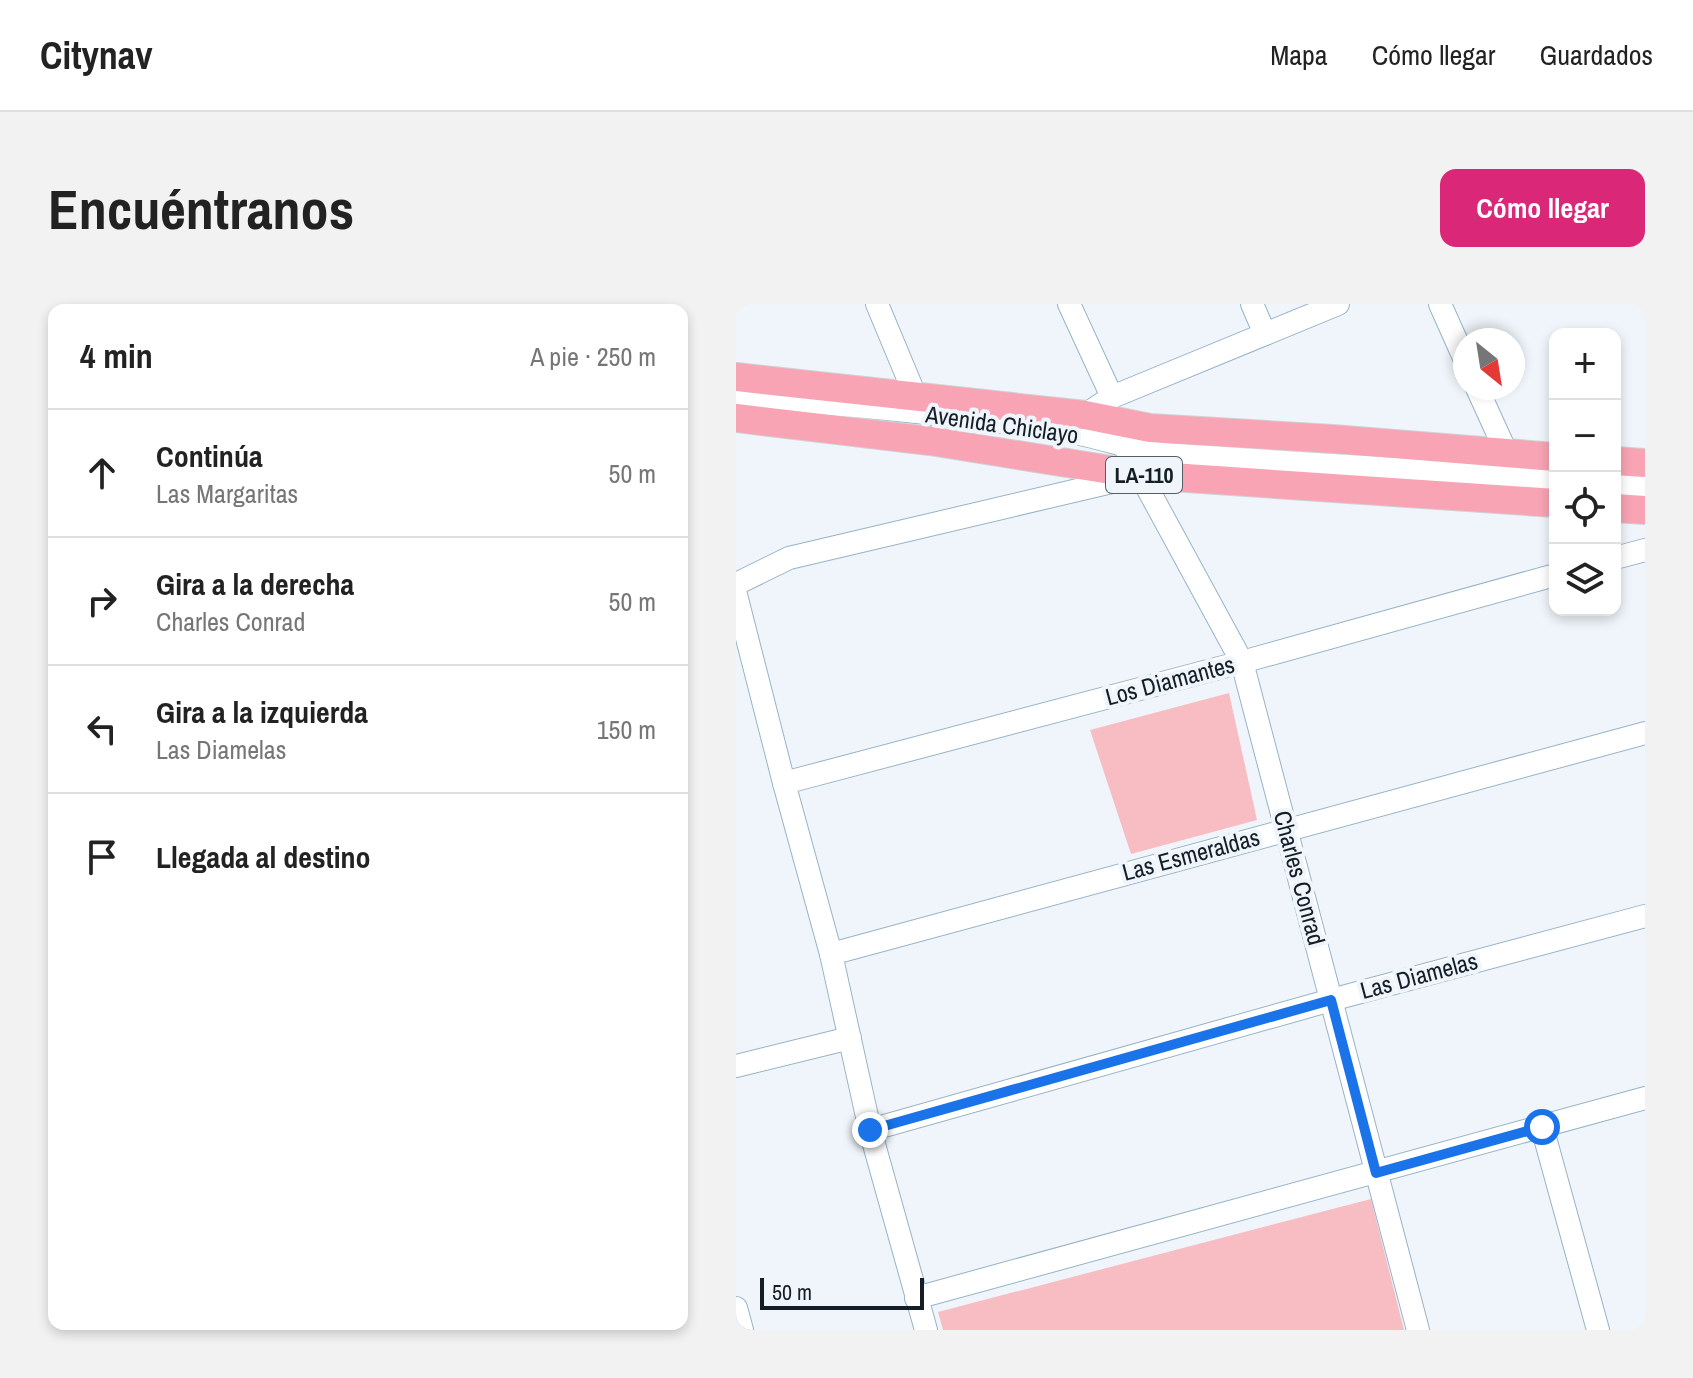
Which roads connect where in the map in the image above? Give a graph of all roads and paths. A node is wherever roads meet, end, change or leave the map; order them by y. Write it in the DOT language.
graph roads {
  1 [pos="877,304"];
  2 [pos="1069,304"];
  3 [pos="1252,304"];
  4 [pos="1338,304"];
  5 [pos="1440,304"];
  6 [pos="1453,333"];
  7 [pos="1265,334"];
  8 [pos="736,377"];
  9 [pos="915,395"];
  10 [pos="736,397"];
  11 [pos="1112,397"];
  12 [pos="1482,400"];
  13 [pos="1085,415"];
  14 [pos="736,418"];
  15 [pos="1125,447"];
  16 [pos="1507,454"];
  17 [pos="1549,457"];
  18 [pos="1621,461"];
  19 [pos="1645,463"];
  20 [pos="1142,475"];
  21 [pos="1549,479"];
  22 [pos="1621,484"];
  23 [pos="1645,486"];
  24 [pos="1549,503"];
  25 [pos="1621,508"];
  26 [pos="1645,510"];
  27 [pos="1645,550"];
  28 [pos="1621,556"];
  29 [pos="1549,577"];
  30 [pos="736,584"];
  31 [pos="736,595"];
  32 [pos="1242,662"];
  33 [pos="1645,733"];
  34 [pos="784,783"];
  35 [pos="1286,829"];
  36 [pos="1645,916"];
  37 [pos="831,954"];
  38 [pos="1331,1000"];
  39 [pos="850,1038"];
  40 [pos="736,1066"];
  41 [pos="1645,1098"];
  42 [pos="1542,1127"];
  43 [pos="870,1130"];
  44 [pos="1376,1173"];
  45 [pos="916,1298"];
  46 [pos="736,1308"];
  47 [pos="742,1330"];
  48 [pos="926,1330"];
  49 [pos="1418,1330"];
  50 [pos="1598,1330"];
  1 -- 9 [label="street"];
  2 -- 11 [label="street"];
  3 -- 7 [label="street"];
  4 -- 7 [label="street"];
  5 -- 6 [label="street"];
  7 -- 11 [label="street"];
  8 -- 9 [label="main road, Avenida Chiclayo / LA-110"];
  9 -- 13 [label="main road, Avenida Chiclayo / LA-110"];
  10 -- 15 [label="street, Avenida Chiclayo"];
  11 -- 13 [label="street"];
  12 -- 16 [label="street"];
  13 -- 16 [label="main road, Avenida Chiclayo / LA-110"];
  14 -- 20 [label="main road, Avenida Chiclayo / LA-110"];
  15 -- 20 [label="street, Charles Conrad"];
  15 -- 21 [label="street, Avenida Chiclayo"];
  16 -- 17 [label="main road, Avenida Chiclayo / LA-110"];
  18 -- 19 [label="main road"];
  20 -- 24 [label="main road, Avenida Chiclayo / LA-110"];
  20 -- 30 [label="street"];
  20 -- 32 [label="street, Charles Conrad"];
  22 -- 23 [label="street"];
  25 -- 26 [label="main road"];
  27 -- 28 [label="street"];
  29 -- 32 [label="street, Los Diamantes"];
  31 -- 34 [label="street"];
  32 -- 34 [label="street, Los Diamantes"];
  32 -- 35 [label="street, Charles Conrad"];
  33 -- 35 [label="street, Las Esmeraldas"];
  34 -- 37 [label="street"];
  35 -- 37 [label="street, Las Esmeraldas"];
  35 -- 38 [label="street, Charles Conrad"];
  36 -- 38 [label="street, Las Diamelas"];
  37 -- 39 [label="street"];
  38 -- 43 [label="street, Las Diamelas"];
  38 -- 44 [label="street, Charles Conrad"];
  39 -- 40 [label="street"];
  39 -- 43 [label="street"];
  41 -- 42 [label="street"];
  42 -- 44 [label="street"];
  42 -- 50 [label="street"];
  43 -- 45 [label="street"];
  44 -- 45 [label="street"];
  44 -- 49 [label="street, Charles Conrad"];
  45 -- 48 [label="street"];
  46 -- 47 [label="street"];
}
